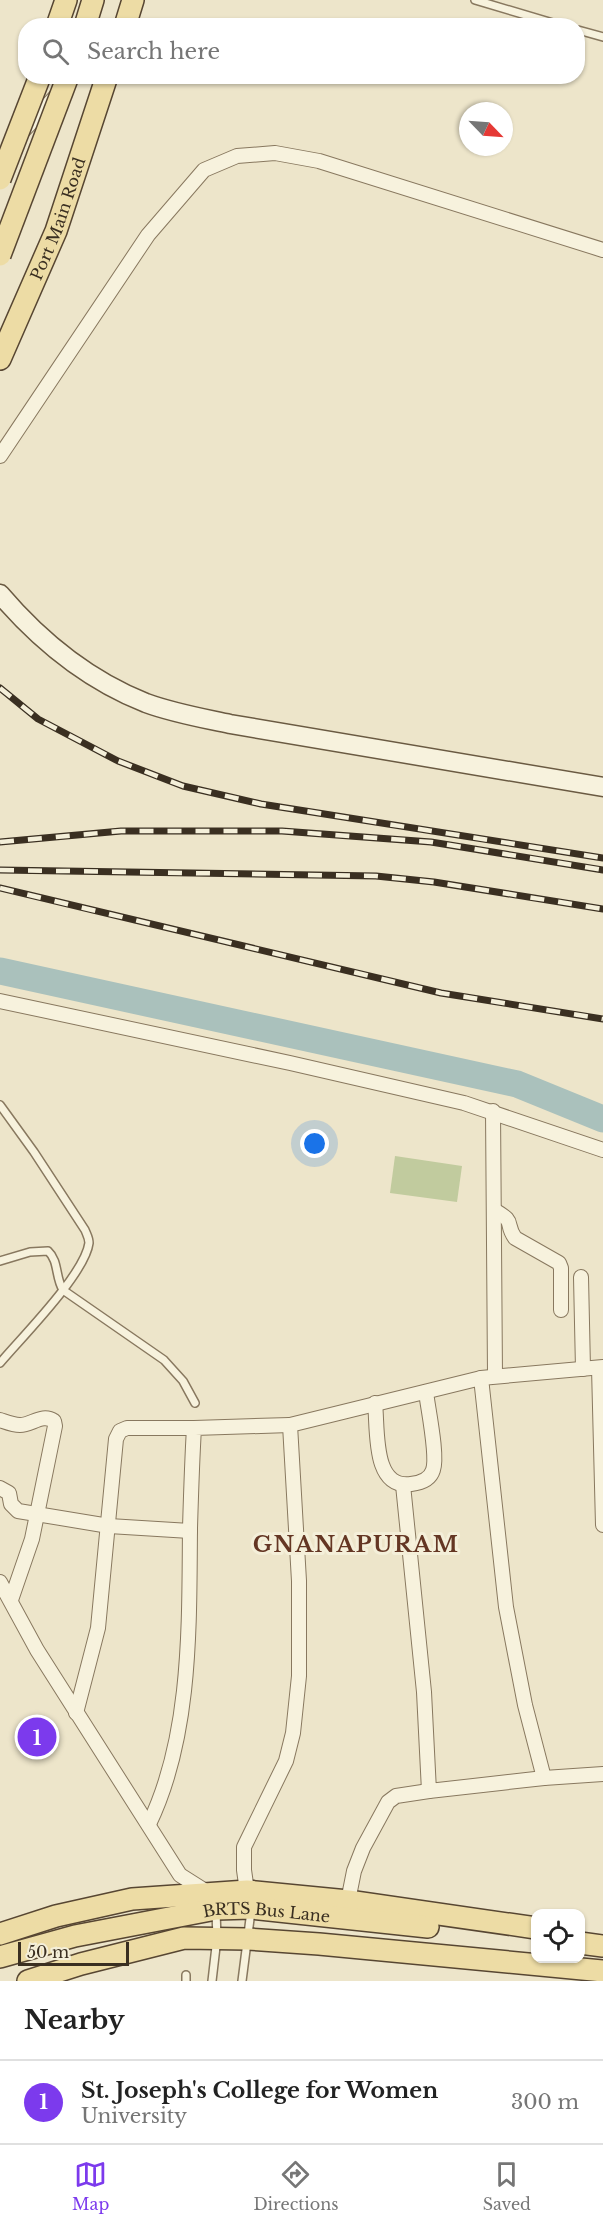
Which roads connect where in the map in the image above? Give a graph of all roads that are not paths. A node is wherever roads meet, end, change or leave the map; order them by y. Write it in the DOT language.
graph roads {
  1 [pos="66,0"];
  2 [pos="93,0"];
  3 [pos="475,0"];
  4 [pos="60,18"];
  5 [pos="87,18"];
  6 [pos="536,18"];
  7 [pos="585,32"];
  8 [pos="603,37"];
  9 [pos="37,84"];
  10 [pos="65,84"];
  11 [pos="69,84"];
  12 [pos="104,84"];
  13 [pos="0,163"];
  14 [pos="0,179"];
  15 [pos="603,250"];
  16 [pos="0,255"];
  17 [pos="0,359"];
  18 [pos="0,456"];
  19 [pos="0,594"];
  20 [pos="603,787"];
  21 [pos="0,1001"];
  22 [pos="0,1105"];
  23 [pos="493,1111"];
  24 [pos="603,1150"];
  25 [pos="494,1210"];
  26 [pos="0,1261"];
  27 [pos="581,1277"];
  28 [pos="63,1290"];
  29 [pos="561,1310"];
  30 [pos="0,1363"];
  31 [pos="601,1368"];
  32 [pos="583,1369"];
  33 [pos="488,1376"];
  34 [pos="426,1392"];
  35 [pos="195,1403"];
  36 [pos="375,1403"];
  37 [pos="0,1420"];
  38 [pos="290,1425"];
  39 [pos="194,1428"];
  40 [pos="403,1485"];
  41 [pos="0,1488"];
  42 [pos="38,1514"];
  43 [pos="603,1525"];
  44 [pos="109,1526"];
  45 [pos="190,1531"];
  46 [pos="0,1582"];
  47 [pos="12,1600"];
  48 [pos="76,1713"];
  49 [pos="603,1774"];
  50 [pos="544,1778"];
  51 [pos="429,1791"];
  52 [pos="149,1824"];
  53 [pos="249,1899"];
  54 [pos="213,1901"];
  55 [pos="348,1901"];
  56 [pos="531,1927"];
  57 [pos="0,1934"];
  58 [pos="585,1934"];
  59 [pos="603,1936"];
  60 [pos="531,1937"];
  61 [pos="217,1938"];
  62 [pos="248,1939"];
  63 [pos="585,1944"];
  64 [pos="603,1946"];
  65 [pos="0,1957"];
  66 [pos="603,1971"];
  67 [pos="28,1981"];
  68 [pos="212,1981"];
  69 [pos="242,1981"];
  1 -- 4 [label="main road"];
  2 -- 5 [label="main road"];
  3 -- 6 [label="lane"];
  7 -- 8 [label="lane"];
  9 -- 14 [label="main road, bridge"];
  10 -- 16 [label="main road, bridge"];
  11 -- 13 [label="street"];
  12 -- 17 [label="main road, Port Main Road"];
  15 -- 18 [label="street"];
  19 -- 20 [label="street"];
  21 -- 23 [label="street"];
  22 -- 28 [label="lane"];
  23 -- 24 [label="street"];
  23 -- 25 [label="street"];
  25 -- 29 [label="street"];
  25 -- 33 [label="street"];
  26 -- 28 [label="lane"];
  27 -- 32 [label="street"];
  28 -- 30 [label="lane"];
  28 -- 35 [label="lane"];
  31 -- 32 [label="street"];
  31 -- 43 [label="street"];
  32 -- 33 [label="street"];
  33 -- 34 [label="street"];
  33 -- 50 [label="street"];
  34 -- 36 [label="street"];
  34 -- 40 [label="street"];
  36 -- 38 [label="street"];
  36 -- 40 [label="street"];
  37 -- 42 [label="street"];
  38 -- 39 [label="street"];
  38 -- 53 [label="street"];
  39 -- 44 [label="street"];
  39 -- 45 [label="street"];
  40 -- 51 [label="street"];
  41 -- 42 [label="street"];
  42 -- 44 [label="street"];
  42 -- 47 [label="street"];
  44 -- 45 [label="street"];
  44 -- 48 [label="street"];
  45 -- 52 [label="street"];
  46 -- 47 [label="street"];
  47 -- 48 [label="street"];
  48 -- 52 [label="street"];
  49 -- 50 [label="street"];
  50 -- 51 [label="street"];
  51 -- 55 [label="street"];
  52 -- 54 [label="street"];
  53 -- 54 [label="main road"];
  53 -- 55 [label="main road"];
  53 -- 60 [label="main road, BRTS Bus Lane"];
  53 -- 62 [label="lane"];
  54 -- 57 [label="main road"];
  54 -- 61 [label="lane"];
  54 -- 65 [label="main road, BRTS Bus Lane"];
  55 -- 56 [label="main road"];
  58 -- 59 [label="main road"];
  61 -- 62 [label="main road"];
  61 -- 67 [label="main road"];
  61 -- 68 [label="lane"];
  62 -- 66 [label="main road"];
  62 -- 69 [label="lane"];
  63 -- 64 [label="main road"];
}
